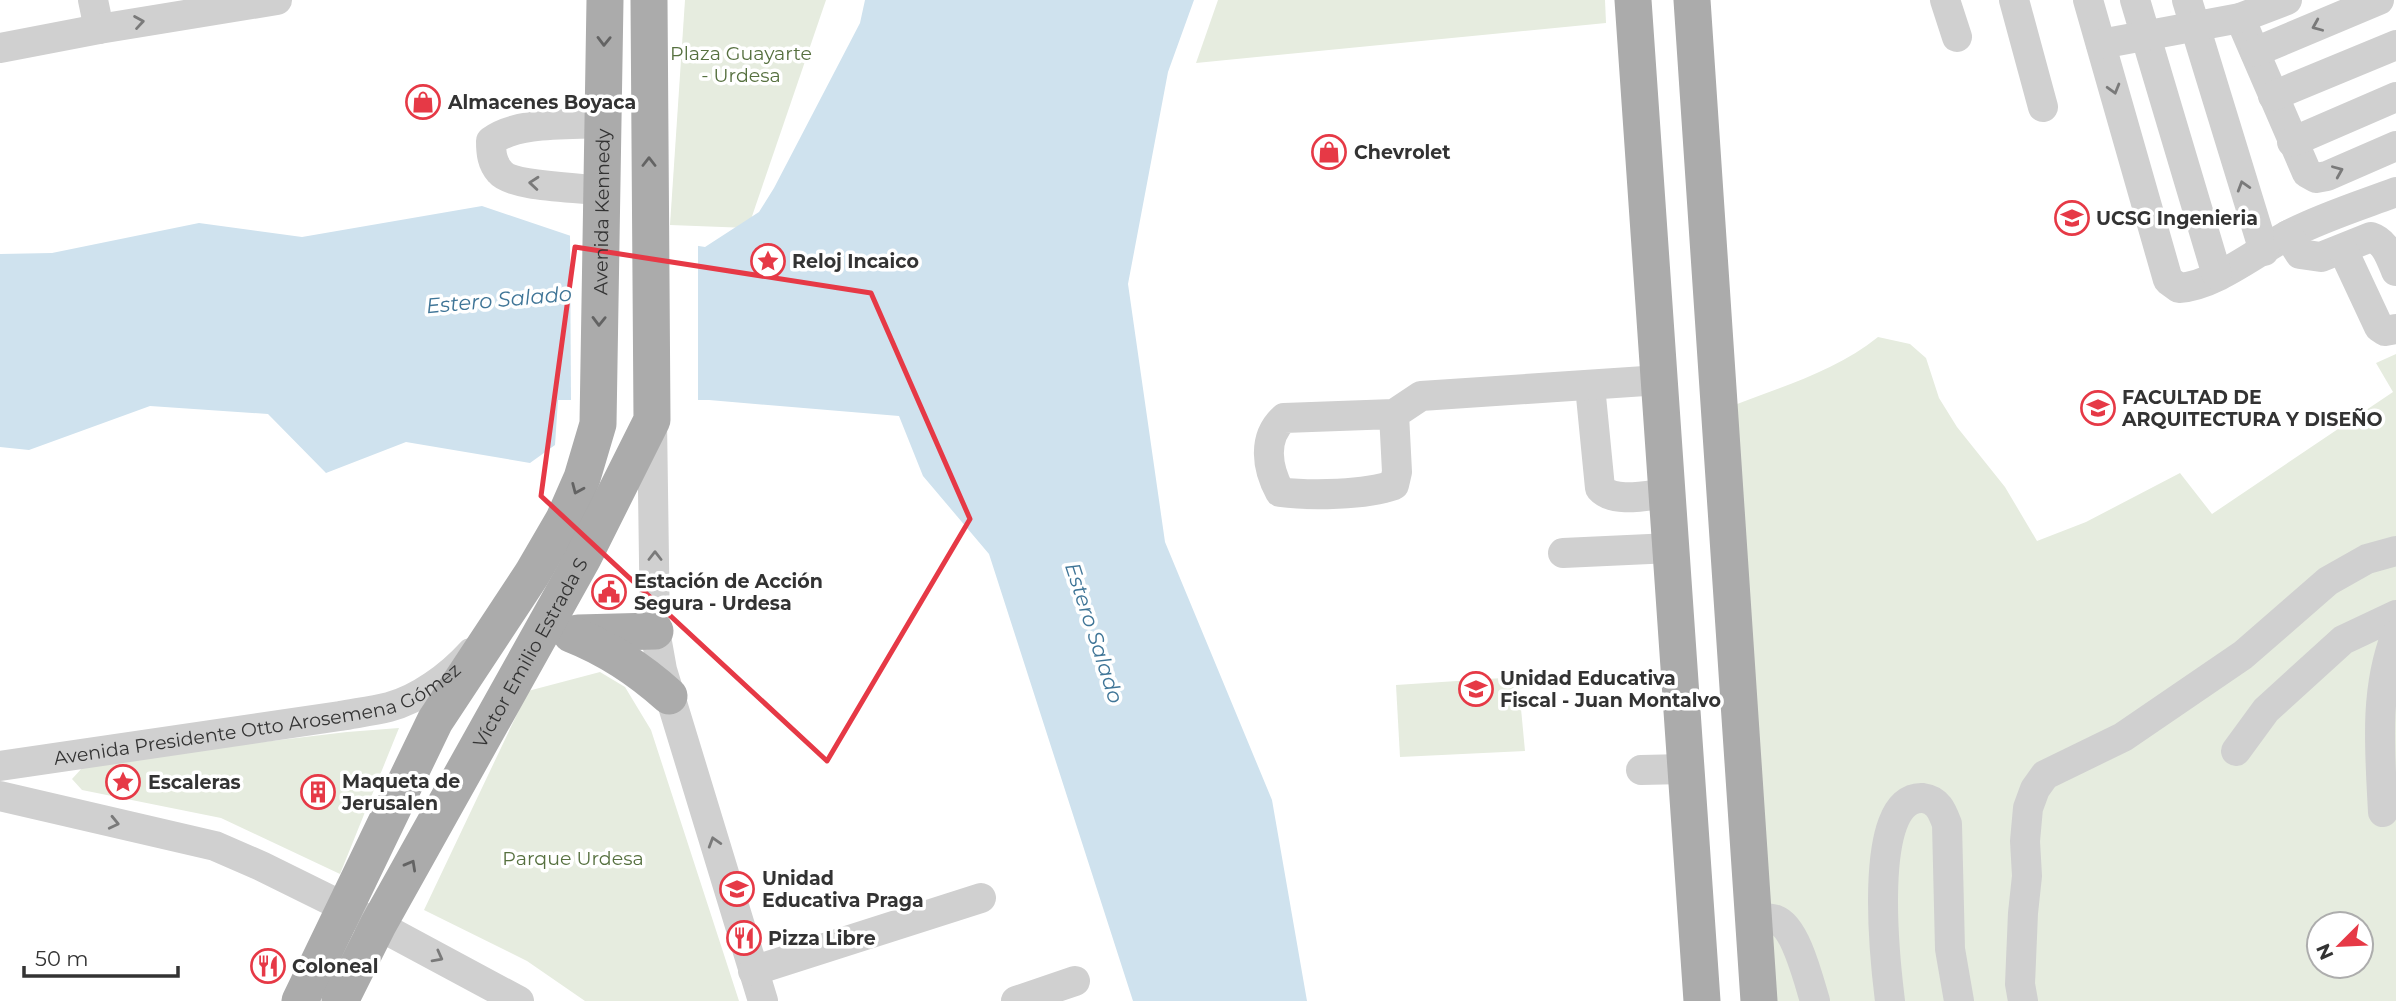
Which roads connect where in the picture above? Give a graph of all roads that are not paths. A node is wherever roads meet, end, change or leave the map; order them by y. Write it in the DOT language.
graph roads {
  1 [pos="276,0"];
  2 [pos="605,0"];
  3 [pos="649,0"];
  4 [pos="1633,0"];
  5 [pos="1647,0"];
  6 [pos="1676,0"];
  7 [pos="1692,0"];
  8 [pos="1945,0"];
  9 [pos="2014,0"];
  10 [pos="2088,0"];
  11 [pos="2135,0"];
  12 [pos="2287,0"];
  13 [pos="2379,0"];
  14 [pos="2190,13"];
  15 [pos="96,14"];
  16 [pos="2240,18"];
  17 [pos="2146,36"];
  18 [pos="1956,37"];
  19 [pos="2101,44"];
  20 [pos="2396,45"];
  21 [pos="0,48"];
  22 [pos="2255,52"];
  23 [pos="2273,96"];
  24 [pos="2396,97"];
  25 [pos="2043,107"];
  26 [pos="603,124"];
  27 [pos="2292,142"];
  28 [pos="2396,146"];
  29 [pos="601,191"];
  30 [pos="2396,192"];
  31 [pos="2276,243"];
  32 [pos="2343,250"];
  33 [pos="2396,271"];
  34 [pos="2217,275"];
  35 [pos="2396,329"];
  36 [pos="1660,380"];
  37 [pos="1590,386"];
  38 [pos="1394,414"];
  39 [pos="652,416"];
  40 [pos="598,424"];
  41 [pos="1667,493"];
  42 [pos="1671,548"];
  43 [pos="2396,551"];
  44 [pos="1563,552"];
  45 [pos="2396,615"];
  46 [pos="495,627"];
  47 [pos="557,631"];
  48 [pos="655,631"];
  49 [pos="2396,635"];
  50 [pos="669,696"];
  51 [pos="2236,751"];
  52 [pos="77,755"];
  53 [pos="0,766"];
  54 [pos="1685,769"];
  55 [pos="1641,771"];
  56 [pos="0,796"];
  57 [pos="2383,812"];
  58 [pos="72,813"];
  59 [pos="981,898"];
  60 [pos="346,908"];
  61 [pos="1754,918"];
  62 [pos="378,925"];
  63 [pos="753,971"];
  64 [pos="1075,981"];
  65 [pos="300,1001"];
  66 [pos="340,1001"];
  67 [pos="519,1001"];
  68 [pos="763,1001"];
  69 [pos="1017,1001"];
  70 [pos="1702,1001"];
  71 [pos="1715,1001"];
  72 [pos="1741,1001"];
  73 [pos="1759,1001"];
  74 [pos="1815,1001"];
  75 [pos="1890,1001"];
  76 [pos="1959,1001"];
  77 [pos="2023,1001"];
  15 -- 1 [label="street, one-way"];
  2 -- 26 [label="main road, Avenida Kennedy, one-way"];
  39 -- 3 [label="main road, one-way"];
  4 -- 36 [label="main road"];
  5 -- 71 [label="street"];
  6 -- 72 [label="street"];
  7 -- 61 [label="main road"];
  8 -- 18 [label="street"];
  9 -- 25 [label="street"];
  10 -- 19 [label="street"];
  11 -- 17 [label="street"];
  12 -- 16 [label="street"];
  13 -- 22 [label="street, one-way"];
  14 -- 16 [label="street"];
  14 -- 17 [label="street"];
  31 -- 14 [label="street, one-way"];
  15 -- 21 [label="street"];
  16 -- 22 [label="street"];
  17 -- 19 [label="street"];
  17 -- 34 [label="street"];
  19 -- 34 [label="street, one-way"];
  20 -- 23 [label="street"];
  22 -- 23 [label="street"];
  23 -- 27 [label="street"];
  24 -- 27 [label="street"];
  26 -- 29 [label="main road, Avenida Kennedy"];
  29 -- 26 [label="street, one-way"];
  27 -- 28 [label="street, one-way"];
  29 -- 40 [label="main road, Avenida Kennedy, one-way"];
  30 -- 31 [label="street"];
  31 -- 32 [label="street"];
  31 -- 34 [label="street"];
  32 -- 33 [label="street"];
  32 -- 35 [label="street"];
  36 -- 37 [label="street"];
  36 -- 41 [label="main road"];
  37 -- 38 [label="street"];
  37 -- 41 [label="street"];
  38 -- 38 [label="street"];
  39 -- 47 [label="main road, Víctor Emilio Estrada S"];
  48 -- 39 [label="street, one-way"];
  40 -- 46 [label="main road, Víctor Emilio Estrada S, one-way"];
  41 -- 42 [label="main road"];
  42 -- 44 [label="street"];
  42 -- 54 [label="main road"];
  43 -- 77 [label="street"];
  45 -- 51 [label="street"];
  46 -- 52 [label="street, Avenida Presidente Otto Arosemena Gómez"];
  46 -- 60 [label="main road, Víctor Emilio Estrada S"];
  47 -- 48 [label="main road"];
  47 -- 50 [label="main road"];
  62 -- 47 [label="main road, Víctor Emilio Estrada S, one-way"];
  48 -- 50 [label="street"];
  49 -- 57 [label="street"];
  63 -- 50 [label="street, one-way"];
  52 -- 53 [label="street, Avenida Presidente Otto Arosemena Gómez"];
  52 -- 58 [label="street"];
  54 -- 55 [label="street"];
  54 -- 70 [label="main road"];
  56 -- 58 [label="street"];
  58 -- 60 [label="street, one-way"];
  59 -- 63 [label="street"];
  60 -- 62 [label="street"];
  60 -- 65 [label="main road, Víctor Emilio Estrada S"];
  61 -- 73 [label="main road"];
  61 -- 74 [label="street"];
  62 -- 66 [label="main road, Víctor Emilio Estrada S"];
  62 -- 67 [label="street, one-way"];
  63 -- 68 [label="street"];
  64 -- 69 [label="street"];
  75 -- 76 [label="street"];
}
